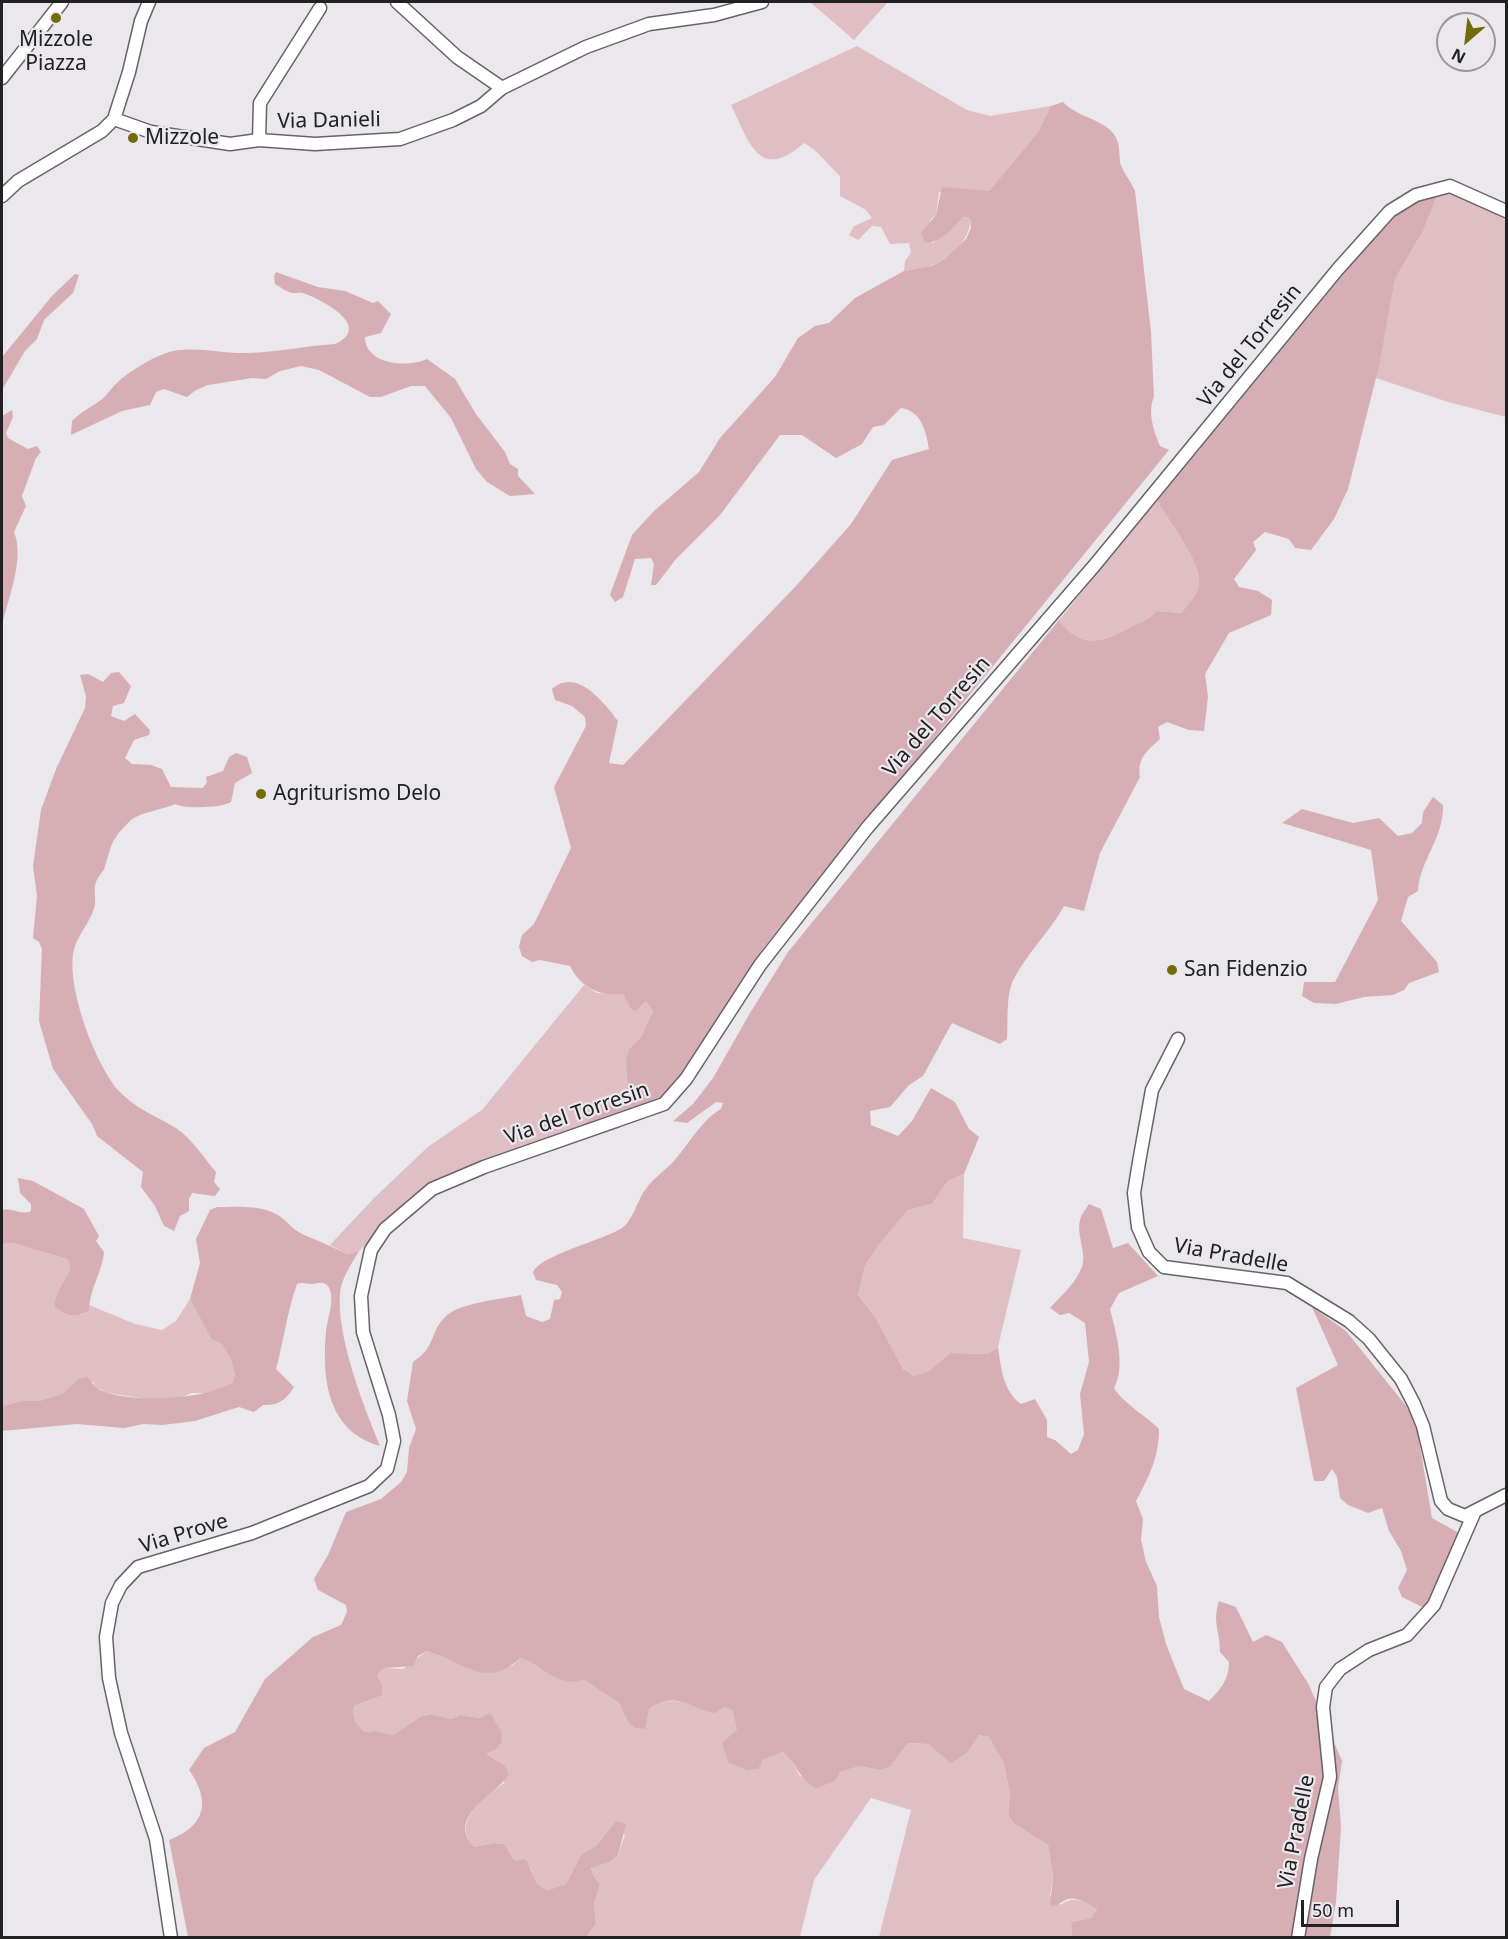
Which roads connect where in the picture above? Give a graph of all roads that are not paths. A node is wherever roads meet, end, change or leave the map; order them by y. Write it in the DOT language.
graph roads {
  1 [pos="62,2"];
  2 [pos="149,2"];
  3 [pos="397,2"];
  4 [pos="762,2"];
  5 [pos="320,8"];
  6 [pos="2,78"];
  7 [pos="502,88"];
  8 [pos="114,119"];
  9 [pos="259,140"];
  10 [pos="2,196"];
  11 [pos="1506,211"];
  12 [pos="1178,1040"];
  13 [pos="371,1250"];
  14 [pos="1506,1495"];
  15 [pos="1475,1511"];
  16 [pos="171,1938"];
  17 [pos="1298,1938"];
  1 -- 6 [label="street"];
  2 -- 8 [label="street"];
  3 -- 7 [label="street"];
  4 -- 7 [label="street, Via Danieli"];
  5 -- 9 [label="street, Via Danieli"];
  7 -- 9 [label="street, Via Danieli"];
  8 -- 9 [label="street, Via Danieli"];
  8 -- 10 [label="street"];
  11 -- 13 [label="street, Via del Torresin"];
  12 -- 15 [label="street, Via Pradelle"];
  13 -- 16 [label="street, Via Prove"];
  14 -- 15 [label="street"];
  15 -- 17 [label="street, Via Pradelle"];
}
